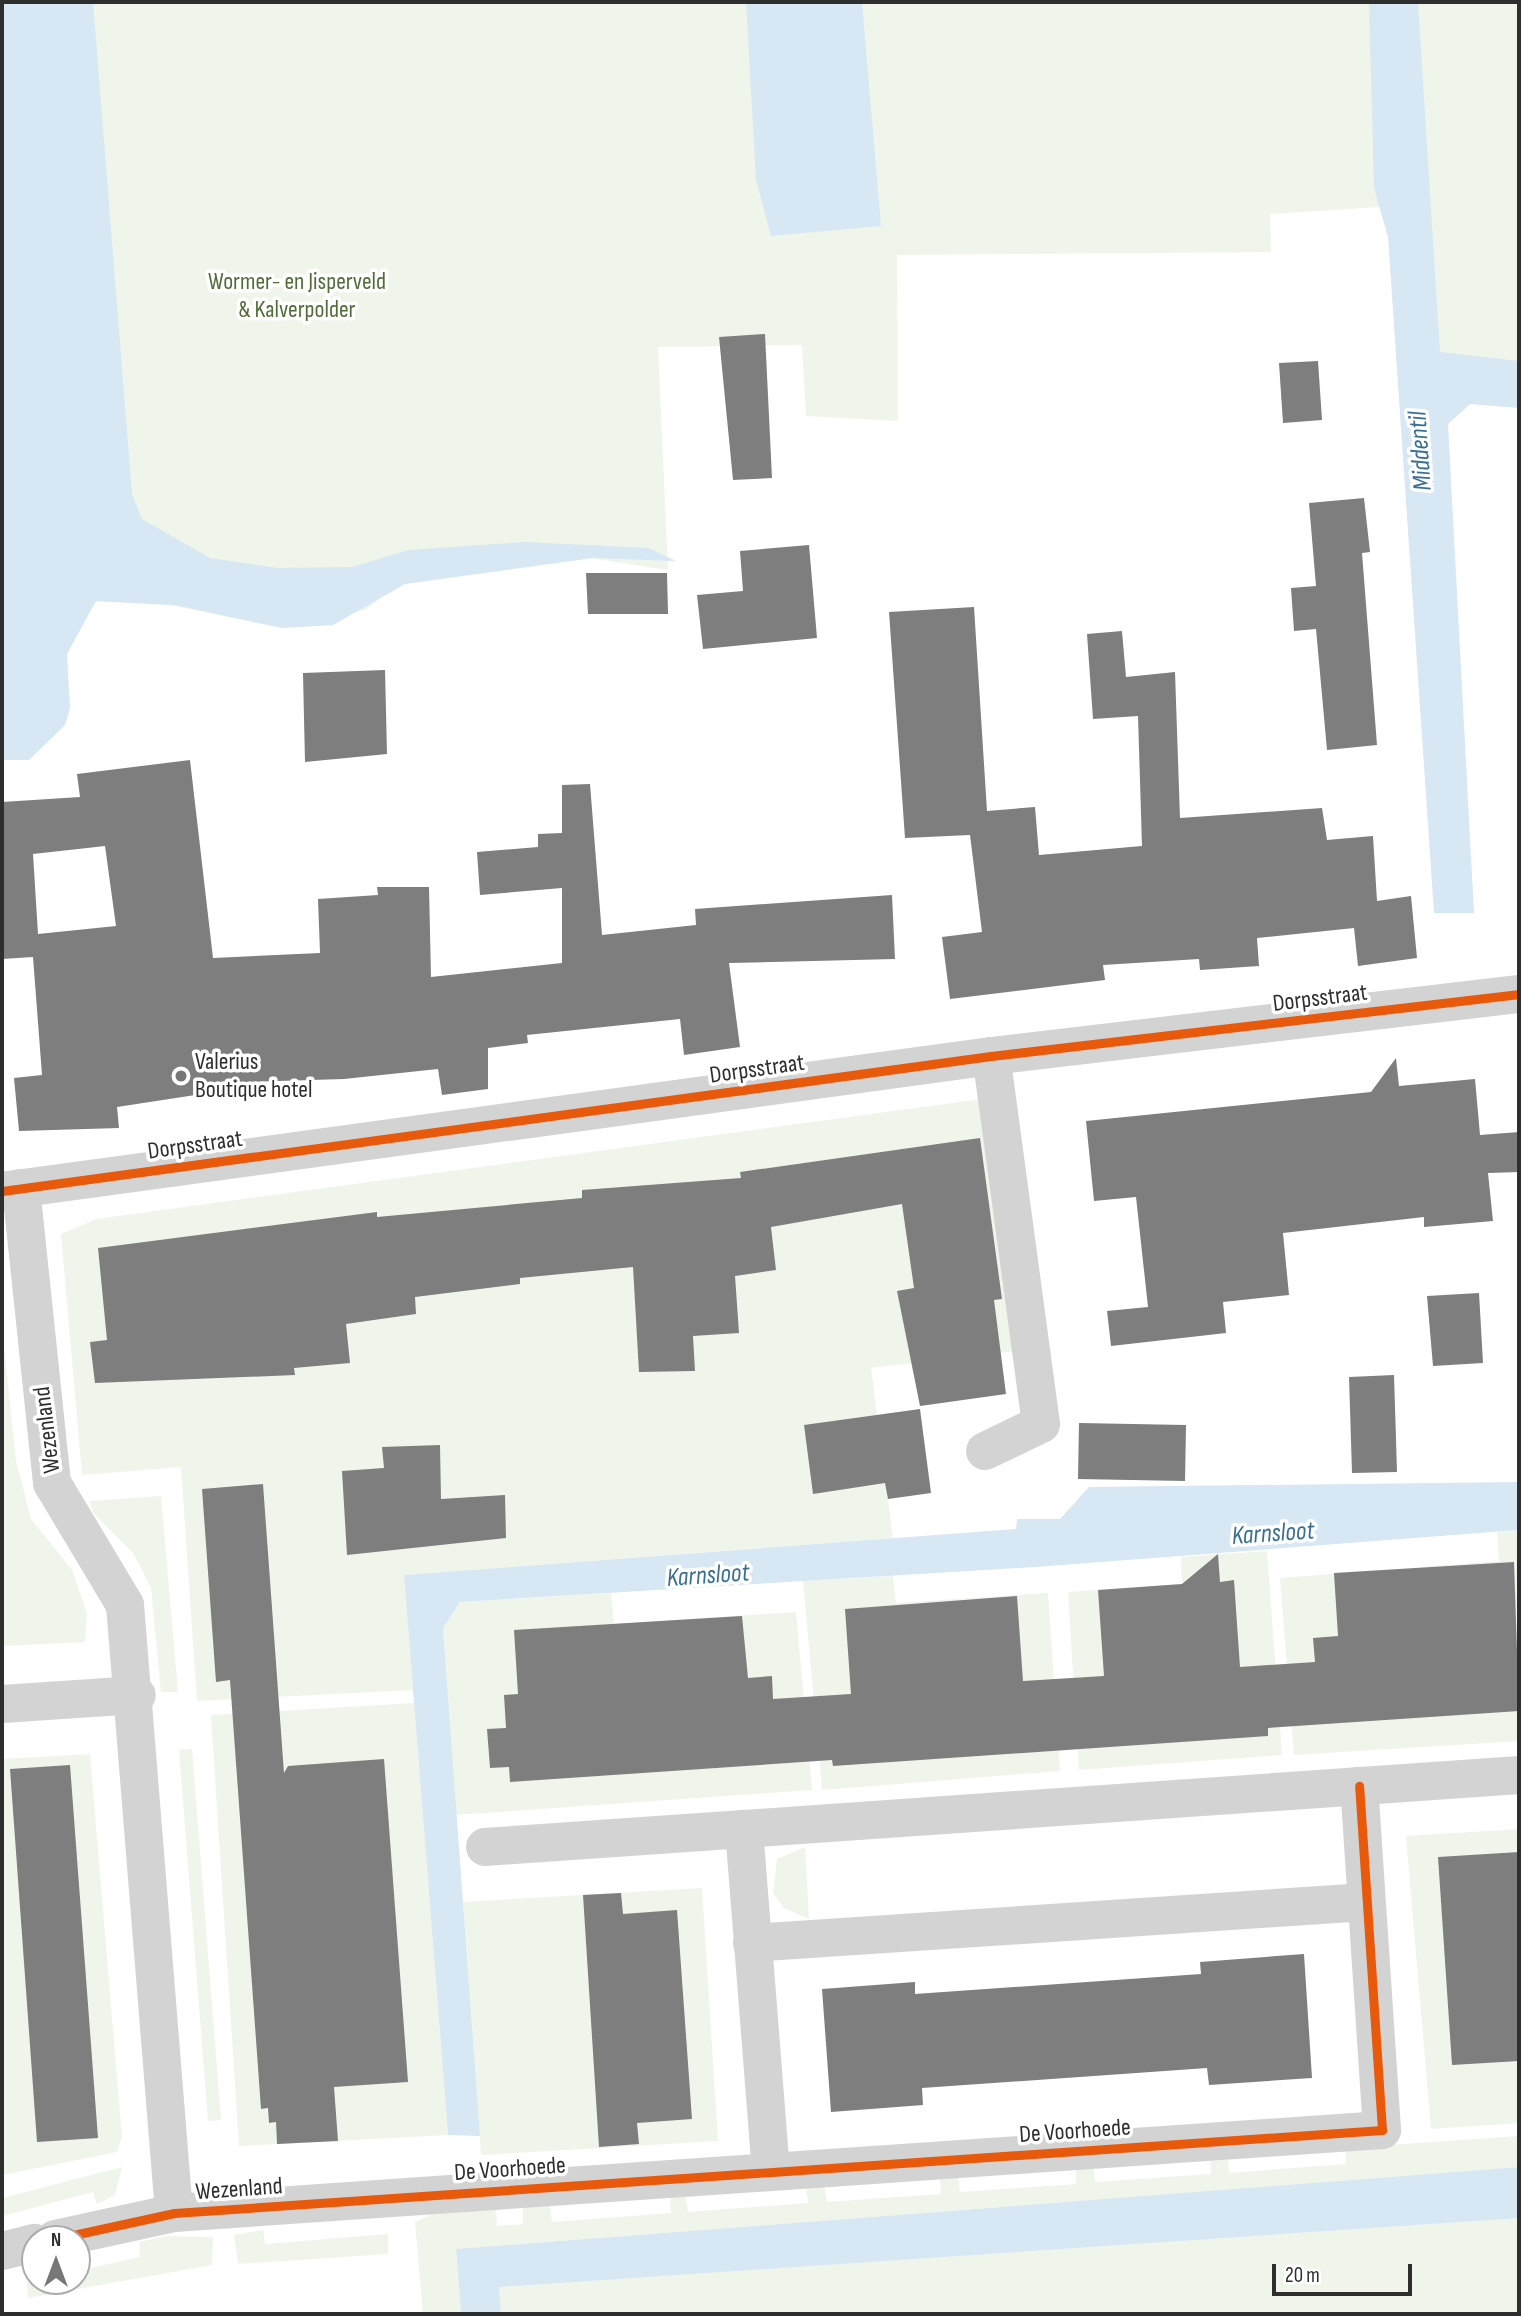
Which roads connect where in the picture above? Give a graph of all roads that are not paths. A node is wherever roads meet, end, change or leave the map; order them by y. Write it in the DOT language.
graph roads {
  1 [pos="1519,994"];
  2 [pos="990,1056"];
  3 [pos="11,1190"];
  4 [pos="985,1451"];
  5 [pos="137,1695"];
  6 [pos="2,1704"];
  7 [pos="1519,1775"];
  8 [pos="1359,1786"];
  9 [pos="744,1829"];
  10 [pos="485,1847"];
  11 [pos="1366,1902"];
  12 [pos="752,1943"];
  13 [pos="771,2171"];
  14 [pos="428,2195"];
  15 [pos="174,2213"];
  16 [pos="91,2231"];
  17 [pos="21,2246"];
  18 [pos="2,2250"];
  1 -- 2 [label="street, Dorpsstraat"];
  2 -- 3 [label="street, Dorpsstraat"];
  2 -- 4 [label="street"];
  3 -- 5 [label="street, Wezenland"];
  5 -- 6 [label="street"];
  5 -- 15 [label="street, Wezenland"];
  7 -- 8 [label="street"];
  8 -- 9 [label="street"];
  8 -- 11 [label="street, De Voorhoede"];
  9 -- 10 [label="street"];
  9 -- 12 [label="street"];
  11 -- 12 [label="street"];
  11 -- 13 [label="street, De Voorhoede"];
  12 -- 13 [label="street"];
  13 -- 14 [label="street, De Voorhoede"];
  14 -- 15 [label="street, Wezenland"];
  15 -- 16 [label="street, Wezenland"];
  17 -- 18 [label="street"];
}
